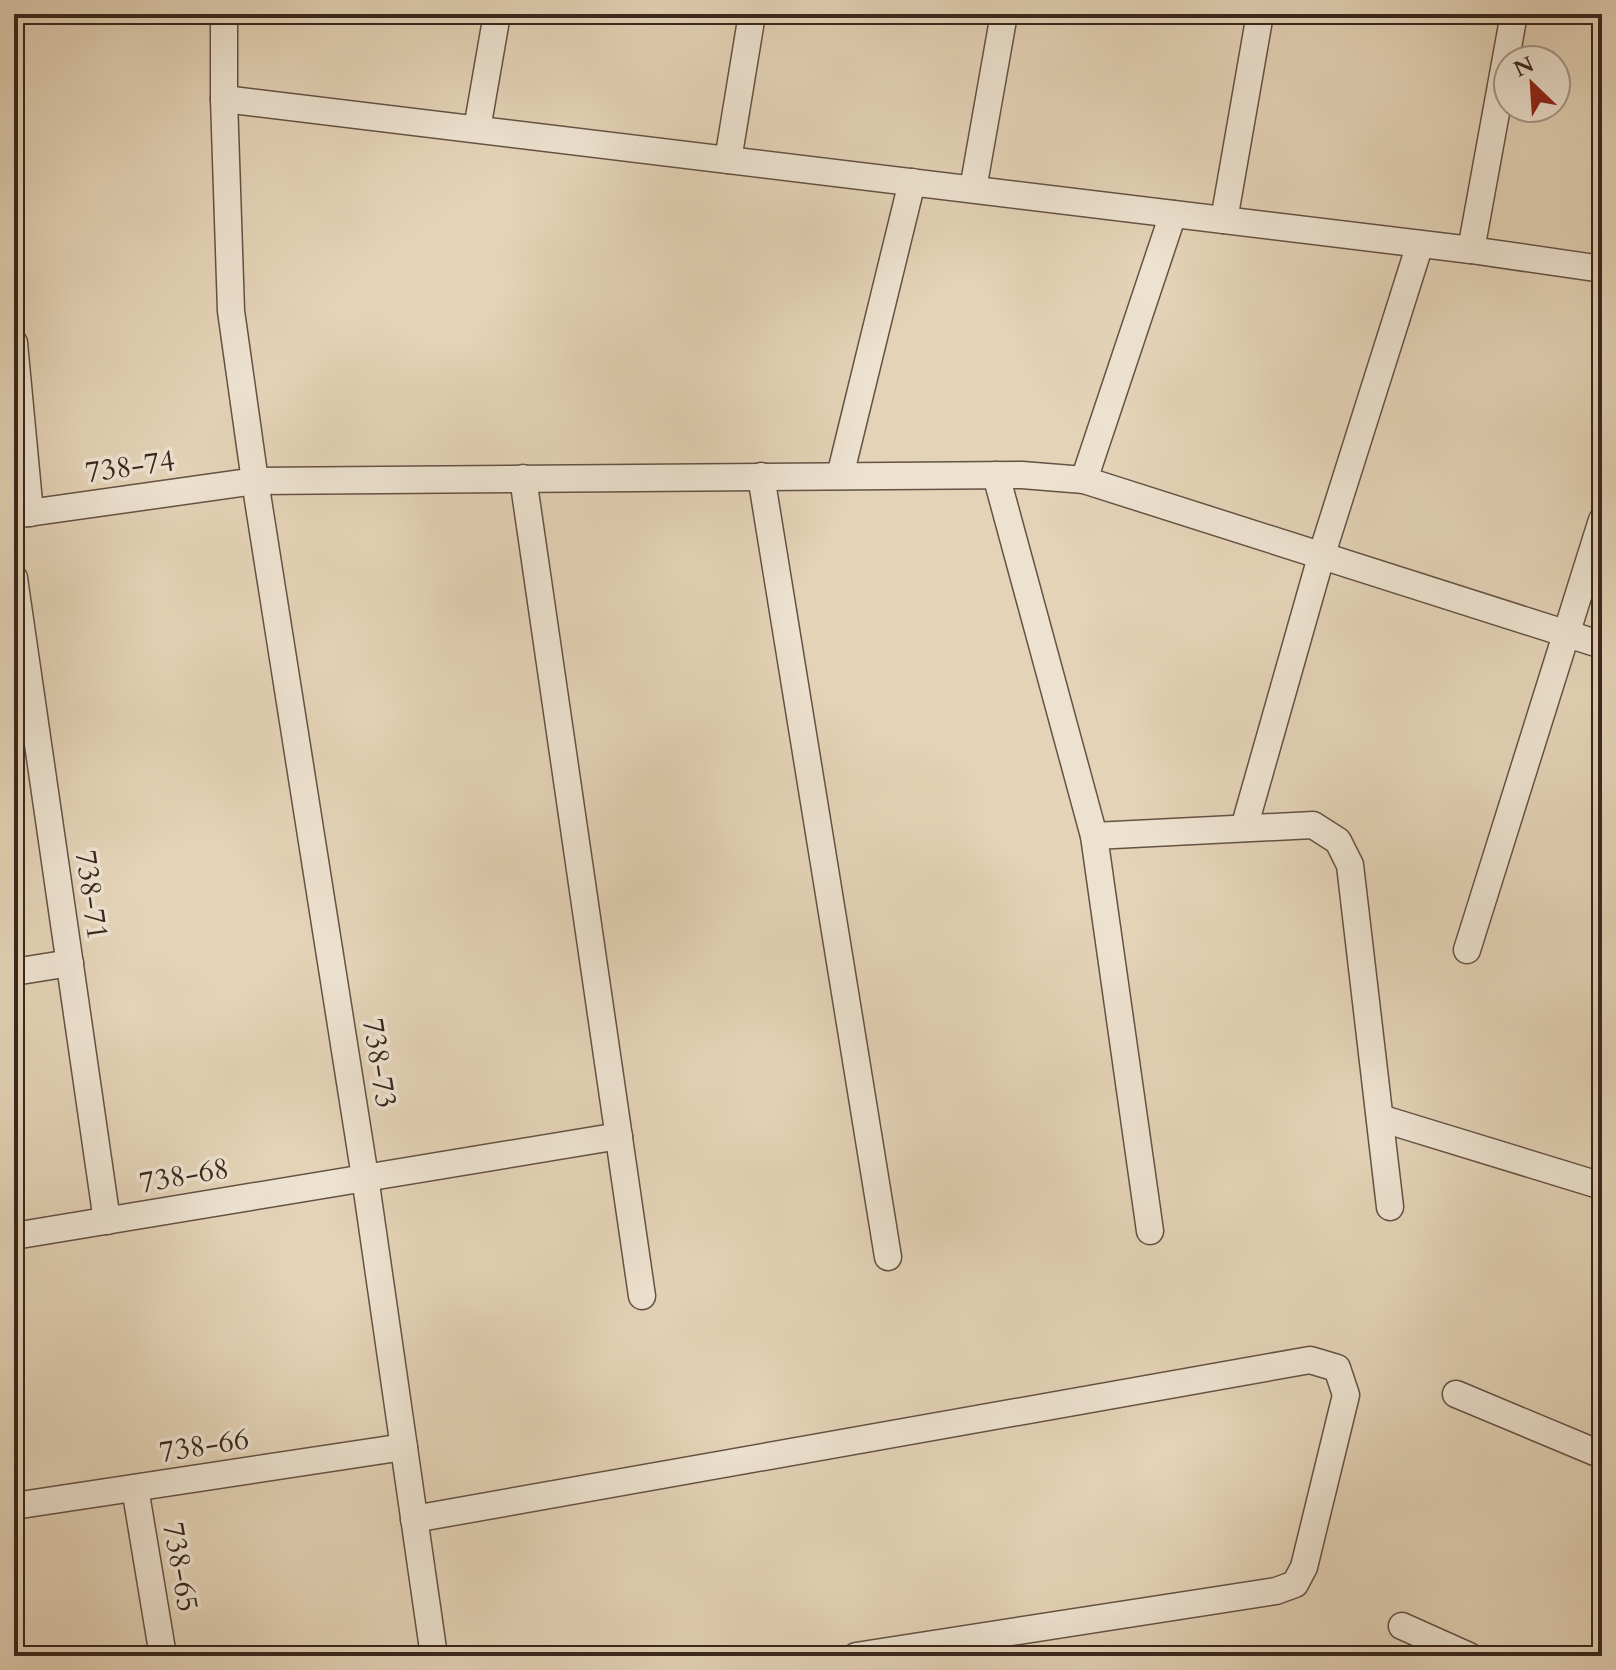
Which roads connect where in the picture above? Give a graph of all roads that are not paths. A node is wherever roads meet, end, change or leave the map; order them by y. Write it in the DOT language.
graph roads {
  1 [pos="224,14"];
  2 [pos="497,14"];
  3 [pos="752,14"];
  4 [pos="1004,14"];
  5 [pos="1260,14"];
  6 [pos="1514,14"];
  7 [pos="224,99"];
  8 [pos="477,129"];
  9 [pos="728,160"];
  10 [pos="912,182"];
  11 [pos="973,189"];
  12 [pos="1173,214"];
  13 [pos="1224,220"];
  14 [pos="1420,244"];
  15 [pos="1471,250"];
  16 [pos="1602,269"];
  17 [pos="14,343"];
  18 [pos="996,475"];
  19 [pos="761,476"];
  20 [pos="840,476"];
  21 [pos="523,478"];
  22 [pos="1084,480"];
  23 [pos="255,481"];
  24 [pos="22,514"];
  25 [pos="1602,520"];
  26 [pos="1321,557"];
  27 [pos="14,578"];
  28 [pos="1566,634"];
  29 [pos="1602,645"];
  30 [pos="23,707"];
  31 [pos="1244,828"];
  32 [pos="1094,836"];
  33 [pos="1467,950"];
  34 [pos="70,963"];
  35 [pos="14,972"];
  36 [pos="1380,1118"];
  37 [pos="619,1136"];
  38 [pos="365,1177"];
  39 [pos="1602,1186"];
  40 [pos="1390,1207"];
  41 [pos="107,1221"];
  42 [pos="1150,1231"];
  43 [pos="14,1236"];
  44 [pos="888,1257"];
  45 [pos="642,1296"];
  46 [pos="1456,1394"];
  47 [pos="404,1447"];
  48 [pos="1602,1455"];
  49 [pos="135,1488"];
  50 [pos="14,1506"];
  51 [pos="414,1519"];
  52 [pos="1402,1626"];
  53 [pos="163,1656"];
  54 [pos="434,1656"];
  55 [pos="856,1656"];
  56 [pos="1469,1656"];
  1 -- 7 [label="street, 738-73"];
  2 -- 8 [label="street"];
  3 -- 9 [label="street"];
  4 -- 11 [label="street"];
  5 -- 13 [label="street"];
  6 -- 15 [label="street"];
  7 -- 8 [label="street"];
  7 -- 23 [label="street, 738-73"];
  8 -- 9 [label="street"];
  9 -- 10 [label="street"];
  10 -- 11 [label="street"];
  10 -- 20 [label="street"];
  11 -- 12 [label="street"];
  12 -- 13 [label="street"];
  12 -- 22 [label="street"];
  13 -- 14 [label="street"];
  14 -- 15 [label="street"];
  14 -- 26 [label="street"];
  15 -- 16 [label="street"];
  17 -- 24 [label="street"];
  18 -- 20 [label="street, 738-74"];
  18 -- 22 [label="street, 738-74"];
  18 -- 32 [label="street"];
  19 -- 20 [label="street, 738-74"];
  19 -- 21 [label="street, 738-74"];
  19 -- 44 [label="street"];
  21 -- 23 [label="street, 738-74"];
  21 -- 37 [label="street"];
  22 -- 26 [label="street, 738-74"];
  23 -- 24 [label="street, 738-74"];
  23 -- 38 [label="street, 738-73"];
  25 -- 28 [label="street"];
  26 -- 28 [label="street, 738-74"];
  26 -- 31 [label="street"];
  27 -- 30 [label="street, 738-71"];
  28 -- 29 [label="street, 738-74"];
  28 -- 33 [label="street"];
  30 -- 34 [label="street, 738-71"];
  31 -- 32 [label="street"];
  31 -- 36 [label="street"];
  32 -- 42 [label="street"];
  34 -- 35 [label="street"];
  34 -- 41 [label="street, 738-71"];
  36 -- 39 [label="street"];
  36 -- 40 [label="street"];
  37 -- 38 [label="street, 738-68"];
  37 -- 45 [label="street"];
  38 -- 41 [label="street, 738-68"];
  38 -- 47 [label="street, 738-73"];
  41 -- 43 [label="street, 738-68"];
  46 -- 48 [label="street"];
  47 -- 49 [label="street, 738-66"];
  47 -- 51 [label="street, 738-73"];
  49 -- 50 [label="street, 738-66"];
  49 -- 53 [label="street, 738-65"];
  51 -- 54 [label="street, 738-73"];
  51 -- 55 [label="street"];
  52 -- 56 [label="street"];
}
